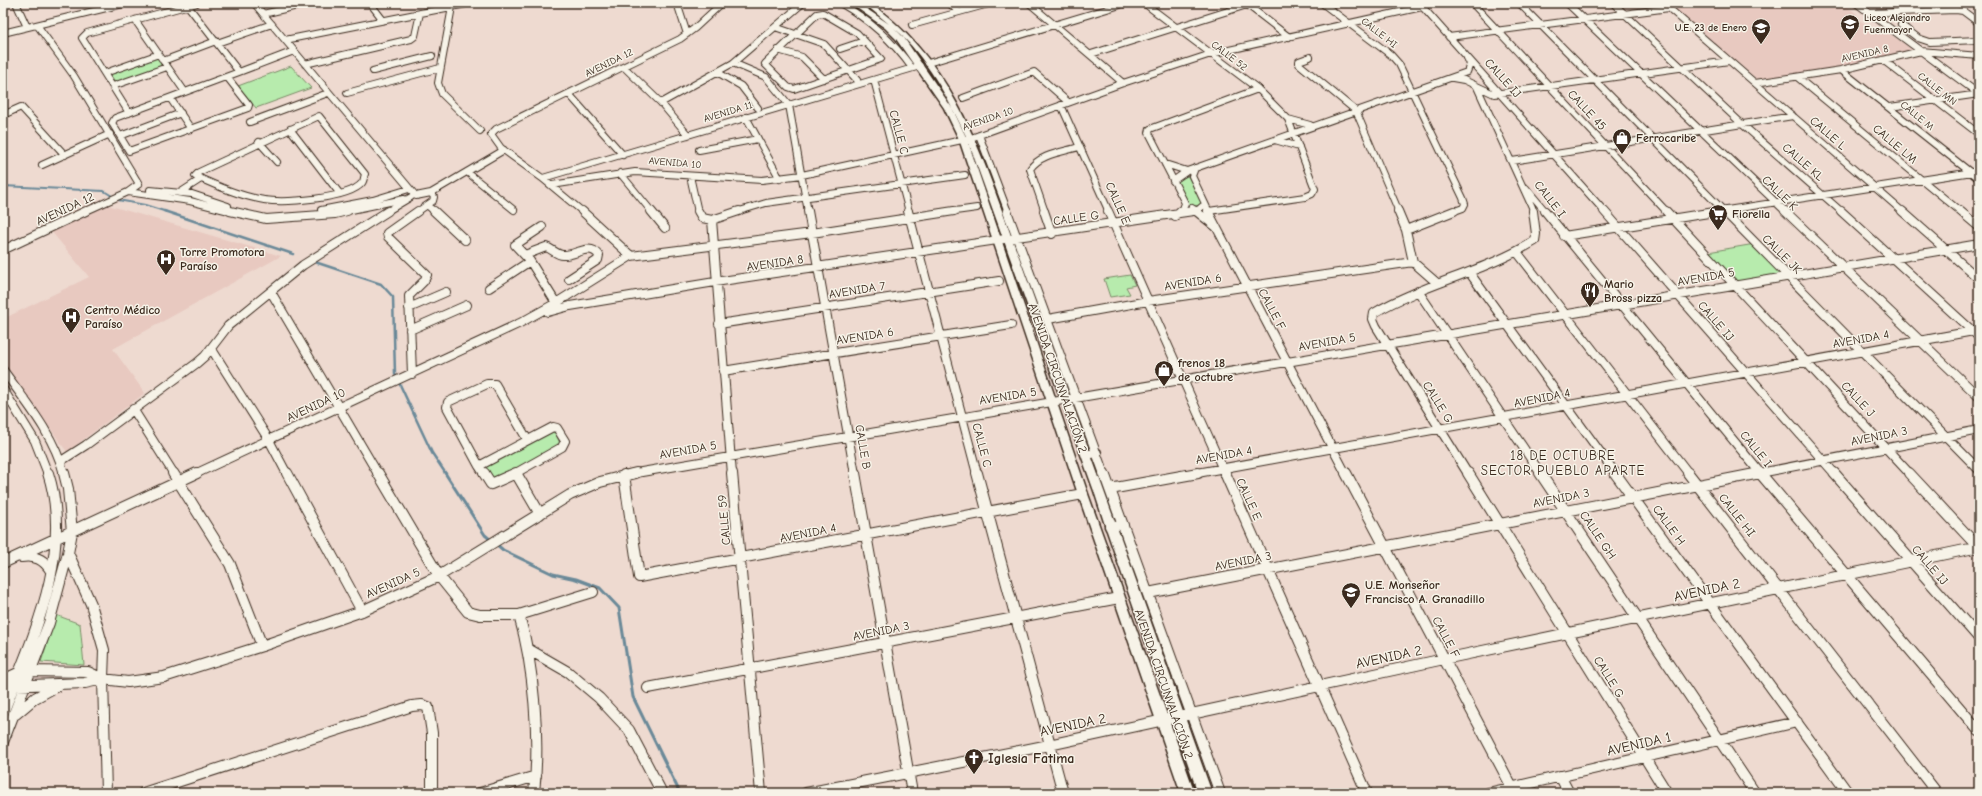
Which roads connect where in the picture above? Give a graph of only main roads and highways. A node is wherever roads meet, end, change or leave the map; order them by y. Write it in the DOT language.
graph roads {
  1 [pos="866,3"];
  2 [pos="846,4"];
  3 [pos="920,66"];
  4 [pos="971,137"];
  5 [pos="1003,242"];
  6 [pos="1051,329"];
  7 [pos="1040,330"];
  8 [pos="1096,453"];
  9 [pos="1085,455"];
  10 [pos="1122,525"];
  11 [pos="1110,527"];
  12 [pos="1188,793"];
  13 [pos="1205,793"];
  1 -- 3 [label="main road, AVENIDA CIRCUNVALACIÓN 2"];
  2 -- 3 [label="main road, AVENIDA CIRCUNVALACIÓN 2"];
  3 -- 4 [label="main road, AVENIDA CIRCUNVALACIÓN 2"];
  4 -- 5 [label="main road, AVENIDA CIRCUNVALACIÓN 2"];
  4 -- 5 [label="main road, AVENIDA CIRCUNVALACIÓN 2"];
  5 -- 7 [label="main road, AVENIDA CIRCUNVALACIÓN 2"];
  5 -- 12 [label="main road, AVENIDA CIRCUNVALACIÓN 2"];
  6 -- 7 [label="main road"];
  7 -- 9 [label="main road, AVENIDA CIRCUNVALACIÓN 2"];
  8 -- 9 [label="main road"];
  9 -- 11 [label="main road, AVENIDA CIRCUNVALACIÓN 2"];
  10 -- 11 [label="main road"];
  11 -- 13 [label="main road, AVENIDA CIRCUNVALACIÓN 2"];
}
